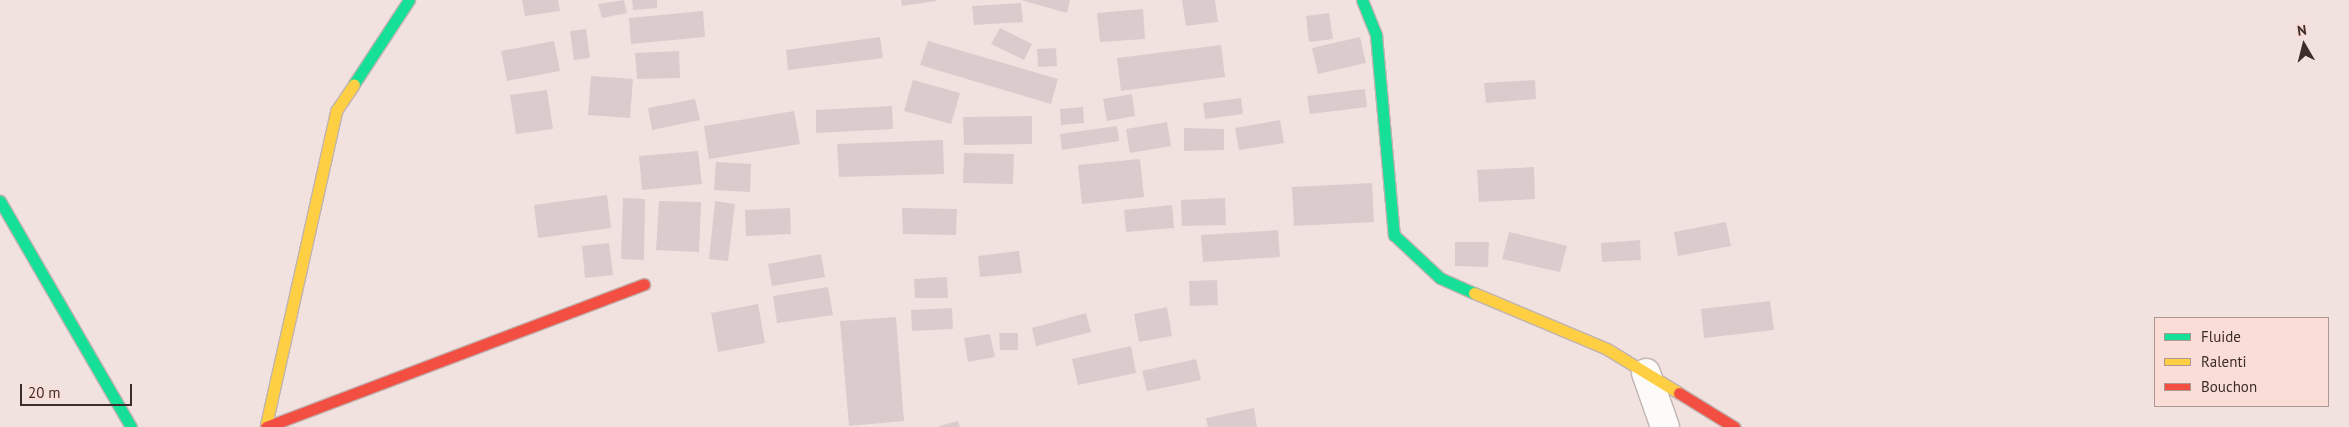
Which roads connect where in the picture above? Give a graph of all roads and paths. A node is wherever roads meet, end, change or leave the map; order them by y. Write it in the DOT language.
graph roads {
  1 [pos="410,0"];
  2 [pos="1362,0"];
  3 [pos="0,201"];
  4 [pos="644,284"];
  5 [pos="1646,373"];
  6 [pos="266,426"];
  7 [pos="130,427"];
  8 [pos="1665,427"];
  9 [pos="1734,427"];
  1 -- 6 [label="street"];
  2 -- 5 [label="street"];
  3 -- 7 [label="street"];
  4 -- 6 [label="street"];
  5 -- 8 [label="street"];
  5 -- 9 [label="street"];
}
